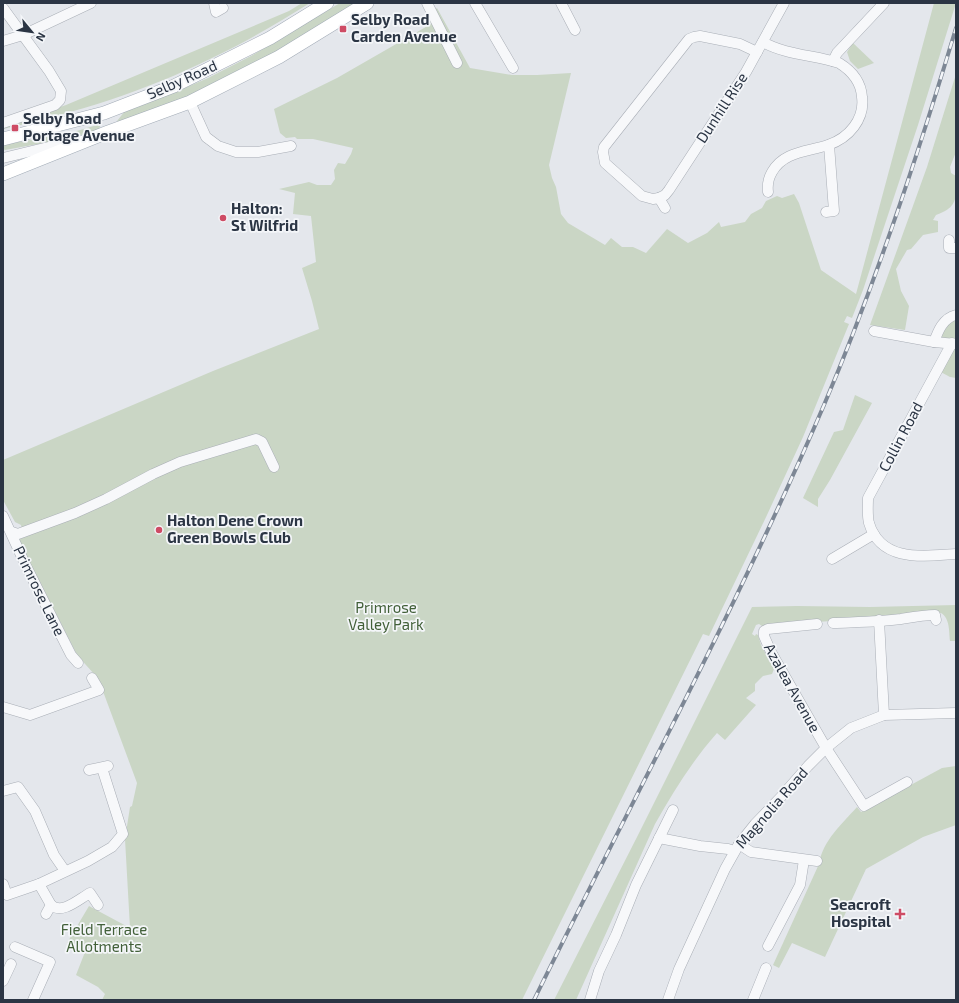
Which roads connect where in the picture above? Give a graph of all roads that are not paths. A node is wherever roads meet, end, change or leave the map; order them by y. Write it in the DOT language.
graph roads {
  1 [pos="89,3"];
  2 [pos="327,3"];
  3 [pos="367,3"];
  4 [pos="428,3"];
  5 [pos="475,3"];
  6 [pos="561,3"];
  7 [pos="784,3"];
  8 [pos="884,3"];
  9 [pos="3,8"];
  10 [pos="575,30"];
  11 [pos="23,36"];
  12 [pos="3,42"];
  13 [pos="763,42"];
  14 [pos="757,52"];
  15 [pos="833,61"];
  16 [pos="457,63"];
  17 [pos="513,68"];
  18 [pos="190,102"];
  19 [pos="3,123"];
  20 [pos="108,132"];
  21 [pos="3,139"];
  22 [pos="83,139"];
  23 [pos="829,145"];
  24 [pos="291,146"];
  25 [pos="36,150"];
  26 [pos="3,153"];
  27 [pos="3,158"];
  28 [pos="3,164"];
  29 [pos="3,174"];
  30 [pos="768,192"];
  31 [pos="659,198"];
  32 [pos="665,208"];
  33 [pos="826,212"];
  34 [pos="949,240"];
  35 [pos="956,248"];
  36 [pos="956,316"];
  37 [pos="874,331"];
  38 [pos="934,342"];
  39 [pos="954,343"];
  40 [pos="274,467"];
  41 [pos="3,516"];
  42 [pos="12,532"];
  43 [pos="874,534"];
  44 [pos="956,554"];
  45 [pos="832,559"];
  46 [pos="879,620"];
  47 [pos="936,620"];
  48 [pos="833,623"];
  49 [pos="818,624"];
  50 [pos="78,664"];
  51 [pos="92,678"];
  52 [pos="3,707"];
  53 [pos="956,713"];
  54 [pos="884,715"];
  55 [pos="826,748"];
  56 [pos="89,770"];
  57 [pos="907,782"];
  58 [pos="3,791"];
  59 [pos="673,810"];
  60 [pos="658,838"];
  61 [pos="736,848"];
  62 [pos="804,860"];
  63 [pos="817,861"];
  64 [pos="65,871"];
  65 [pos="3,884"];
  66 [pos="40,884"];
  67 [pos="51,905"];
  68 [pos="98,905"];
  69 [pos="46,914"];
  70 [pos="768,946"];
  71 [pos="15,947"];
  72 [pos="11,964"];
  73 [pos="766,968"];
  74 [pos="3,981"];
  75 [pos="33,1000"];
  76 [pos="590,1000"];
  77 [pos="668,1000"];
  78 [pos="753,1000"];
  1 -- 11 [label="street"];
  2 -- 21 [label="main road, Selby Road"];
  3 -- 18 [label="main road, Selby Road"];
  4 -- 16 [label="street"];
  5 -- 17 [label="street"];
  6 -- 10 [label="street"];
  7 -- 13 [label="street, Dunhill Rise"];
  8 -- 15 [label="street"];
  9 -- 11 [label="street"];
  11 -- 12 [label="street"];
  11 -- 19 [label="street"];
  13 -- 14 [label="street, Dunhill Rise"];
  13 -- 15 [label="street"];
  14 -- 31 [label="street, Dunhill Rise"];
  14 -- 31 [label="street"];
  15 -- 23 [label="street"];
  18 -- 20 [label="main road, Selby Road"];
  18 -- 24 [label="street"];
  20 -- 22 [label="street, Selby Road"];
  20 -- 29 [label="main road, Selby Road"];
  22 -- 25 [label="street, Selby Road"];
  22 -- 28 [label="street"];
  23 -- 30 [label="street"];
  23 -- 33 [label="street"];
  25 -- 26 [label="street"];
  25 -- 27 [label="street, Selby Road"];
  31 -- 32 [label="street"];
  34 -- 35 [label="street"];
  36 -- 38 [label="street"];
  37 -- 38 [label="street"];
  38 -- 39 [label="street"];
  39 -- 43 [label="street, Collin Road"];
  40 -- 42 [label="street"];
  41 -- 42 [label="street, Primrose Lane"];
  42 -- 50 [label="street, Primrose Lane"];
  43 -- 44 [label="street"];
  43 -- 45 [label="street"];
  46 -- 47 [label="street"];
  46 -- 48 [label="street"];
  46 -- 54 [label="street"];
  49 -- 55 [label="street, Azalea Avenue"];
  51 -- 52 [label="street"];
  53 -- 54 [label="street, Magnolia Road"];
  54 -- 55 [label="street, Magnolia Road"];
  55 -- 57 [label="street, Azalea Avenue"];
  55 -- 61 [label="street, Magnolia Road"];
  56 -- 64 [label="street"];
  58 -- 64 [label="street"];
  59 -- 60 [label="street"];
  60 -- 61 [label="street"];
  60 -- 76 [label="street"];
  61 -- 62 [label="street"];
  61 -- 77 [label="street, Magnolia Road"];
  62 -- 63 [label="street"];
  62 -- 70 [label="street"];
  64 -- 66 [label="street"];
  65 -- 66 [label="street"];
  66 -- 67 [label="street"];
  67 -- 68 [label="street"];
  67 -- 69 [label="street"];
  71 -- 75 [label="street"];
  72 -- 74 [label="street"];
  73 -- 78 [label="street"];
}
